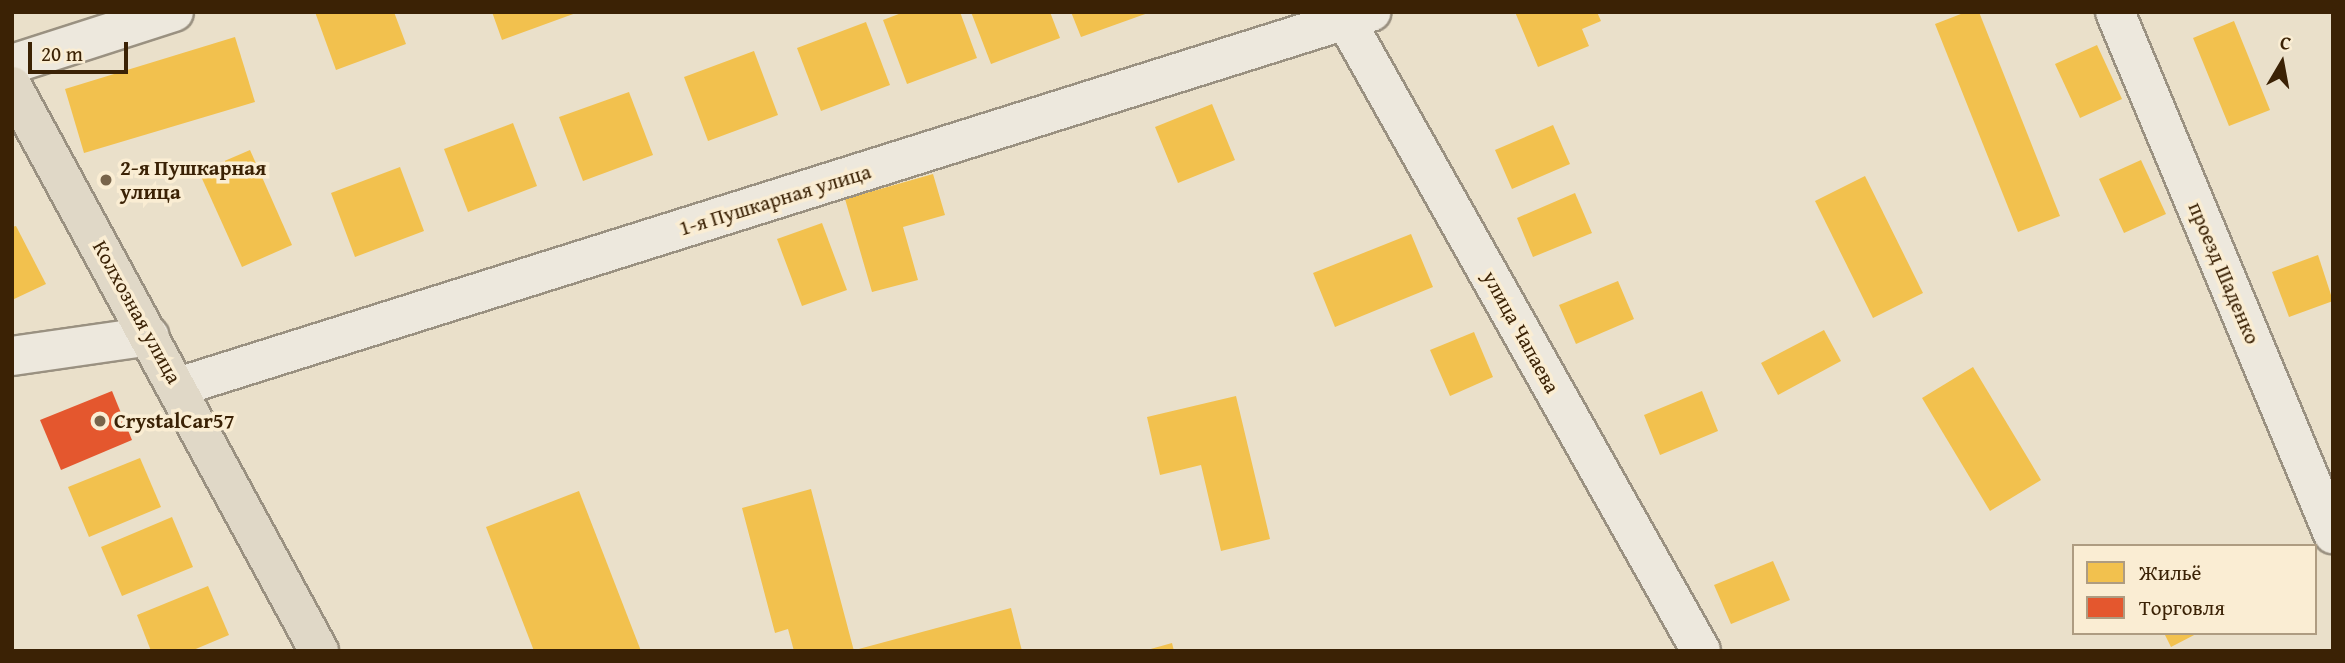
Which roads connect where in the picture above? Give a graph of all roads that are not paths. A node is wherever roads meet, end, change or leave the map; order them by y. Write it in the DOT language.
graph roads {
  1 [pos="174,12"];
  2 [pos="2115,12"];
  3 [pos="1353,15"];
  4 [pos="12,64"];
  5 [pos="12,86"];
  6 [pos="150,336"];
  7 [pos="12,356"];
  8 [pos="178,387"];
  9 [pos="2333,534"];
  10 [pos="319,651"];
  11 [pos="1701,651"];
  1 -- 4 [label="street"];
  2 -- 9 [label="street, проезд Шаденко"];
  3 -- 8 [label="street, 1-я Пушкарная улица"];
  3 -- 11 [label="street, улица Чапаева"];
  5 -- 6 [label="main road, Колхозная улица"];
  6 -- 7 [label="street"];
  6 -- 8 [label="main road, Колхозная улица"];
  8 -- 10 [label="main road, Колхозная улица"];
}
